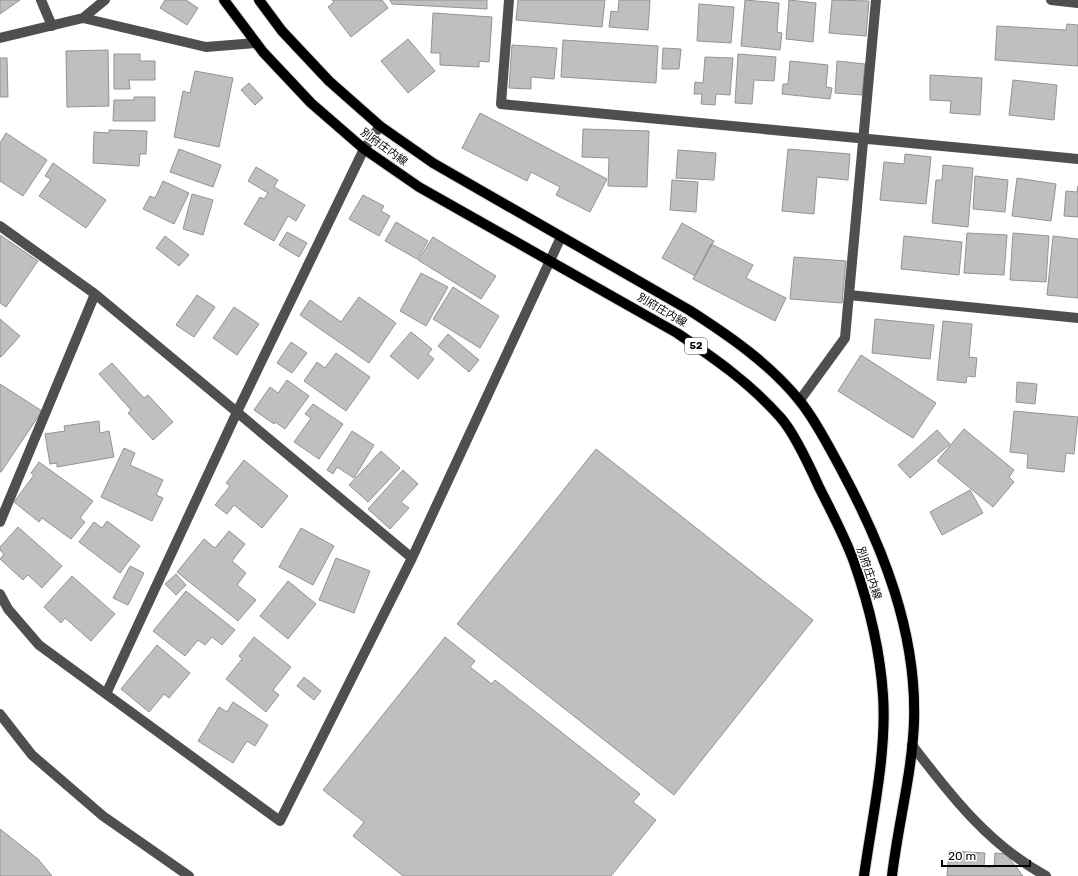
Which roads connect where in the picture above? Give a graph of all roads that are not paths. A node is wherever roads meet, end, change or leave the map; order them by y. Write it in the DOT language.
graph roads {
  1 [pos="41,0"];
  2 [pos="105,0"];
  3 [pos="224,0"];
  4 [pos="258,0"];
  5 [pos="509,0"];
  6 [pos="876,0"];
  7 [pos="1051,0"];
  8 [pos="1078,2"];
  9 [pos="83,18"];
  10 [pos="52,26"];
  11 [pos="0,38"];
  12 [pos="256,43"];
  13 [pos="380,126"];
  14 [pos="863,138"];
  15 [pos="364,149"];
  16 [pos="1078,159"];
  17 [pos="0,226"];
  18 [pos="561,237"];
  19 [pos="550,261"];
  20 [pos="95,294"];
  21 [pos="849,295"];
  22 [pos="1078,318"];
  23 [pos="800,400"];
  24 [pos="237,412"];
  25 [pos="0,522"];
  26 [pos="412,558"];
  27 [pos="0,594"];
  28 [pos="106,694"];
  29 [pos="0,714"];
  30 [pos="912,745"];
  31 [pos="189,876"];
  32 [pos="864,876"];
  33 [pos="892,876"];
  34 [pos="1046,876"];
  1 -- 10 [label="street"];
  2 -- 9 [label="street"];
  3 -- 12 [label="main road, 別府庄内線 / 52"];
  4 -- 13 [label="main road, 別府庄内線 / 52"];
  5 -- 14 [label="street"];
  6 -- 14 [label="street"];
  7 -- 8 [label="street"];
  9 -- 10 [label="street"];
  9 -- 12 [label="street"];
  10 -- 11 [label="street"];
  12 -- 15 [label="main road, 別府庄内線 / 52"];
  13 -- 15 [label="street"];
  13 -- 18 [label="main road, 別府庄内線 / 52"];
  14 -- 16 [label="street"];
  14 -- 21 [label="street"];
  15 -- 19 [label="main road, 別府庄内線 / 52"];
  15 -- 24 [label="street"];
  17 -- 20 [label="street"];
  18 -- 19 [label="street"];
  18 -- 23 [label="main road, 別府庄内線 / 52"];
  19 -- 26 [label="street"];
  19 -- 32 [label="main road, 別府庄内線 / 52"];
  20 -- 24 [label="street"];
  20 -- 25 [label="street"];
  21 -- 22 [label="street"];
  21 -- 23 [label="street"];
  23 -- 30 [label="main road, 別府庄内線 / 52"];
  24 -- 26 [label="street"];
  24 -- 28 [label="street"];
  26 -- 28 [label="street"];
  27 -- 28 [label="street"];
  29 -- 31 [label="street"];
  30 -- 33 [label="main road, 別府庄内線 / 52"];
  30 -- 34 [label="street"];
}
